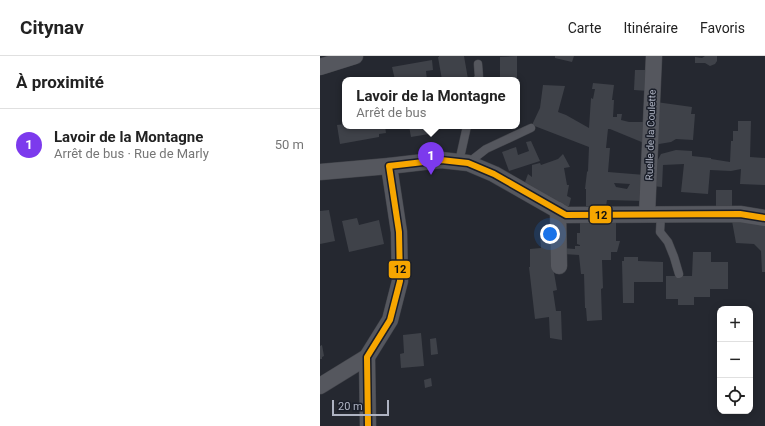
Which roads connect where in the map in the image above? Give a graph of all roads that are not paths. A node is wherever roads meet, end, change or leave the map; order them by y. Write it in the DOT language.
graph roads {
  1 [pos="355,56"];
  2 [pos="654,56"];
  3 [pos="478,64"];
  4 [pos="320,67"];
  5 [pos="479,77"];
  6 [pos="531,128"];
  7 [pos="467,129"];
  8 [pos="464,162"];
  9 [pos="389,166"];
  10 [pos="320,172"];
  11 [pos="558,210"];
  12 [pos="654,214"];
  13 [pos="765,218"];
  14 [pos="559,266"];
  15 [pos="679,274"];
  16 [pos="367,357"];
  17 [pos="320,386"];
  18 [pos="368,426"];
  1 -- 4 [label="street"];
  2 -- 12 [label="street, Ruelle de la Coulette"];
  3 -- 5 [label="lane"];
  6 -- 8 [label="lane"];
  7 -- 8 [label="lane"];
  8 -- 9 [label="street"];
  8 -- 11 [label="street"];
  9 -- 10 [label="street"];
  9 -- 16 [label="street"];
  11 -- 12 [label="street"];
  11 -- 14 [label="street"];
  12 -- 13 [label="street"];
  12 -- 15 [label="lane"];
  16 -- 17 [label="street"];
  16 -- 18 [label="street"];
}
